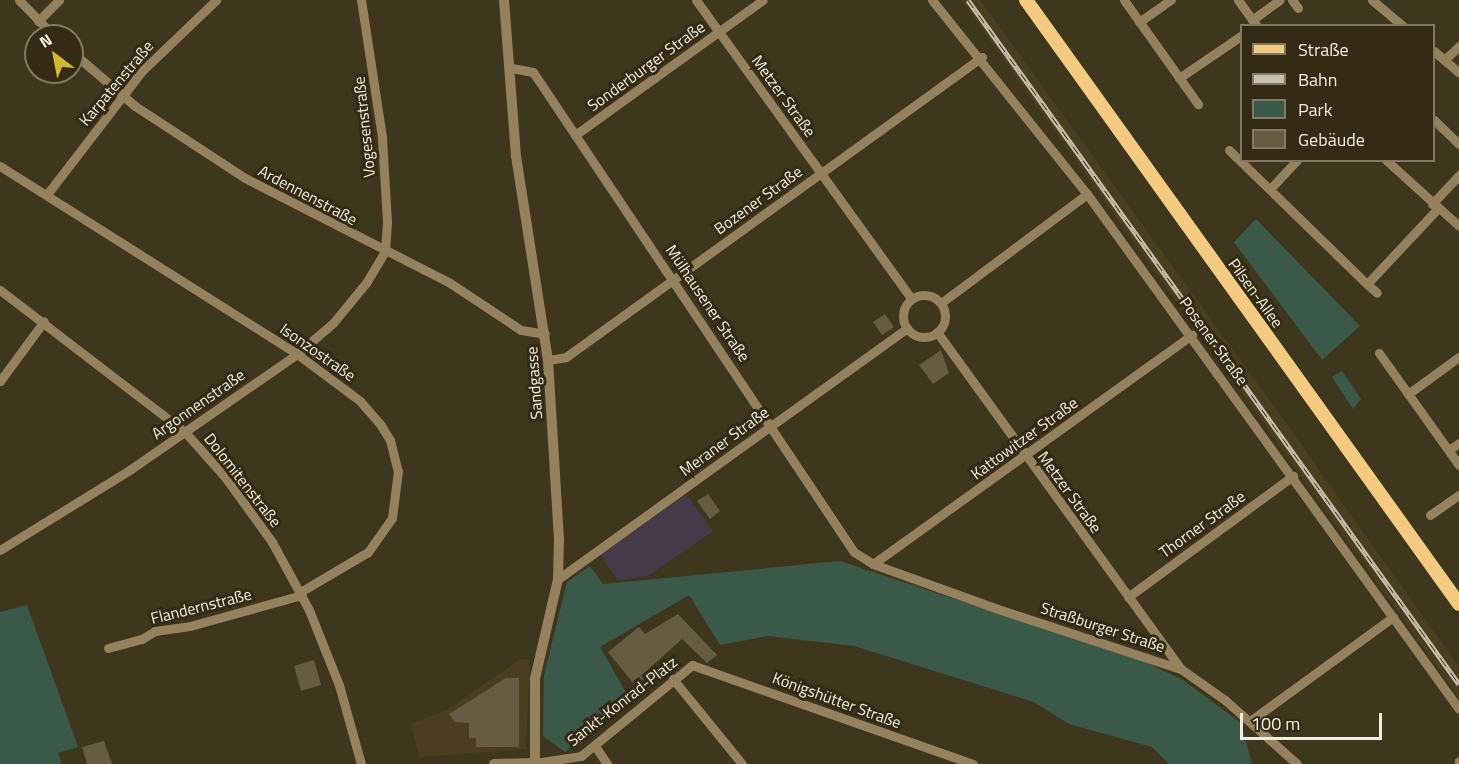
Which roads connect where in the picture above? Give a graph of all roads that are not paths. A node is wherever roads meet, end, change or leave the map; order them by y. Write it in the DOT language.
graph roads {
  1 [pos="19,0"];
  2 [pos="58,0"];
  3 [pos="216,0"];
  4 [pos="361,0"];
  5 [pos="504,0"];
  6 [pos="696,0"];
  7 [pos="763,0"];
  8 [pos="932,0"];
  9 [pos="1026,0"];
  10 [pos="1124,0"];
  11 [pos="1171,0"];
  12 [pos="1238,0"];
  13 [pos="1280,0"];
  14 [pos="1372,0"];
  15 [pos="38,21"];
  16 [pos="1139,22"];
  17 [pos="41,24"];
  18 [pos="1255,24"];
  19 [pos="1400,24"];
  20 [pos="718,32"];
  21 [pos="1240,36"];
  22 [pos="1459,46"];
  23 [pos="1435,52"];
  24 [pos="982,57"];
  25 [pos="1444,60"];
  26 [pos="84,63"];
  27 [pos="512,68"];
  28 [pos="1459,73"];
  29 [pos="1179,78"];
  30 [pos="122,96"];
  31 [pos="1198,104"];
  32 [pos="1435,121"];
  33 [pos="575,135"];
  34 [pos="1459,144"];
  35 [pos="1229,150"];
  36 [pos="1240,160"];
  37 [pos="1242,162"];
  38 [pos="1295,162"];
  39 [pos="1388,162"];
  40 [pos="0,166"];
  41 [pos="822,173"];
  42 [pos="1459,176"];
  43 [pos="1270,189"];
  44 [pos="48,193"];
  45 [pos="1087,194"];
  46 [pos="1435,206"];
  47 [pos="1459,226"];
  48 [pos="385,251"];
  49 [pos="674,279"];
  50 [pos="1367,284"];
  51 [pos="0,290"];
  52 [pos="1377,293"];
  53 [pos="911,298"];
  54 [pos="941,303"];
  55 [pos="44,321"];
  56 [pos="907,328"];
  57 [pos="937,332"];
  58 [pos="545,334"];
  59 [pos="1192,335"];
  60 [pos="1379,353"];
  61 [pos="297,354"];
  62 [pos="1459,357"];
  63 [pos="548,360"];
  64 [pos="0,381"];
  65 [pos="1408,394"];
  66 [pos="771,425"];
  67 [pos="184,431"];
  68 [pos="1459,443"];
  69 [pos="1449,450"];
  70 [pos="1024,456"];
  71 [pos="1459,465"];
  72 [pos="1293,476"];
  73 [pos="1459,495"];
  74 [pos="1430,515"];
  75 [pos="0,550"];
  76 [pos="873,564"];
  77 [pos="558,579"];
  78 [pos="301,593"];
  79 [pos="1128,597"];
  80 [pos="1459,604"];
  81 [pos="1393,617"];
  82 [pos="108,648"];
  83 [pos="692,665"];
  84 [pos="1181,669"];
  85 [pos="674,680"];
  86 [pos="1459,709"];
  87 [pos="1250,721"];
  88 [pos="595,746"];
  89 [pos="535,763"];
  90 [pos="361,764"];
  91 [pos="494,764"];
  92 [pos="607,764"];
  93 [pos="742,764"];
  94 [pos="973,764"];
  95 [pos="1297,764"];
  1 -- 15 [label="street"];
  2 -- 15 [label="street"];
  3 -- 30 [label="street, Karpatenstraße"];
  4 -- 48 [label="street, Vogesenstraße"];
  5 -- 27 [label="street, Sandgasse"];
  6 -- 20 [label="street, Metzer Straße"];
  7 -- 20 [label="street, Sonderburger Straße"];
  8 -- 24 [label="street, Posener Straße"];
  9 -- 80 [label="main road, Pilsen-Allee"];
  10 -- 16 [label="street"];
  11 -- 16 [label="street"];
  12 -- 18 [label="street"];
  13 -- 18 [label="street"];
  14 -- 19 [label="street"];
  15 -- 17 [label="street"];
  16 -- 29 [label="street"];
  20 -- 33 [label="street, Sonderburger Straße"];
  20 -- 41 [label="street, Metzer Straße"];
  21 -- 29 [label="street"];
  22 -- 25 [label="street"];
  23 -- 25 [label="street"];
  24 -- 41 [label="street, Bozener Straße"];
  24 -- 45 [label="street, Posener Straße"];
  25 -- 28 [label="street"];
  26 -- 30 [label="street, Ardennenstraße"];
  27 -- 33 [label="street, Mülhausener Straße"];
  27 -- 58 [label="street, Sandgasse"];
  29 -- 31 [label="street"];
  30 -- 44 [label="street, Karpatenstraße"];
  30 -- 48 [label="street, Ardennenstraße"];
  32 -- 34 [label="street"];
  33 -- 49 [label="street, Mülhausener Straße"];
  35 -- 36 [label="street"];
  37 -- 43 [label="street"];
  38 -- 43 [label="street"];
  39 -- 46 [label="street"];
  40 -- 44 [label="street, Isonzostraße"];
  41 -- 49 [label="street, Bozener Straße"];
  41 -- 53 [label="street, Metzer Straße"];
  42 -- 46 [label="street"];
  43 -- 50 [label="street"];
  44 -- 61 [label="street, Isonzostraße"];
  45 -- 54 [label="street"];
  45 -- 59 [label="street, Posener Straße"];
  46 -- 47 [label="street"];
  46 -- 50 [label="street"];
  48 -- 58 [label="street, Ardennenstraße"];
  48 -- 61 [label="street, Argonnenstraße"];
  49 -- 63 [label="street, Bozener Straße"];
  49 -- 66 [label="street, Mülhausener Straße"];
  50 -- 52 [label="street"];
  51 -- 55 [label="street, Dolomitenstraße"];
  53 -- 54 [label="street"];
  53 -- 56 [label="street"];
  54 -- 57 [label="street"];
  55 -- 64 [label="street"];
  55 -- 67 [label="street, Dolomitenstraße"];
  56 -- 57 [label="street"];
  56 -- 66 [label="street, Meraner Straße"];
  57 -- 70 [label="street, Metzer Straße"];
  58 -- 63 [label="street, Sandgasse"];
  59 -- 70 [label="street, Kattowitzer Straße"];
  59 -- 72 [label="street, Posener Straße"];
  60 -- 65 [label="street"];
  61 -- 67 [label="street, Argonnenstraße"];
  61 -- 78 [label="street, Isonzostraße"];
  62 -- 65 [label="street"];
  63 -- 77 [label="street, Sandgasse"];
  65 -- 69 [label="street"];
  66 -- 76 [label="street, Mülhausener Straße"];
  66 -- 77 [label="street, Meraner Straße"];
  67 -- 75 [label="street, Argonnenstraße"];
  67 -- 78 [label="street, Dolomitenstraße"];
  68 -- 69 [label="street"];
  69 -- 71 [label="street"];
  70 -- 76 [label="street, Kattowitzer Straße"];
  70 -- 79 [label="street, Metzer Straße"];
  72 -- 79 [label="street, Thorner Straße"];
  72 -- 81 [label="street, Posener Straße"];
  73 -- 74 [label="street"];
  76 -- 84 [label="street, Straßburger Straße"];
  77 -- 89 [label="street, Sandgasse"];
  78 -- 82 [label="street, Flandernstraße"];
  78 -- 90 [label="street, Dolomitenstraße"];
  79 -- 84 [label="street, Metzer Straße"];
  81 -- 86 [label="street, Posener Straße"];
  81 -- 87 [label="street"];
  83 -- 85 [label="street, Sankt-Konrad-Platz"];
  83 -- 94 [label="street, Königshütter Straße"];
  84 -- 87 [label="street, Straßburger Straße"];
  85 -- 88 [label="street, Sankt-Konrad-Platz"];
  85 -- 93 [label="street"];
  87 -- 95 [label="street, Straßburger Straße"];
  88 -- 89 [label="street, Sankt-Konrad-Platz"];
  88 -- 92 [label="street"];
  89 -- 91 [label="street"];
}
